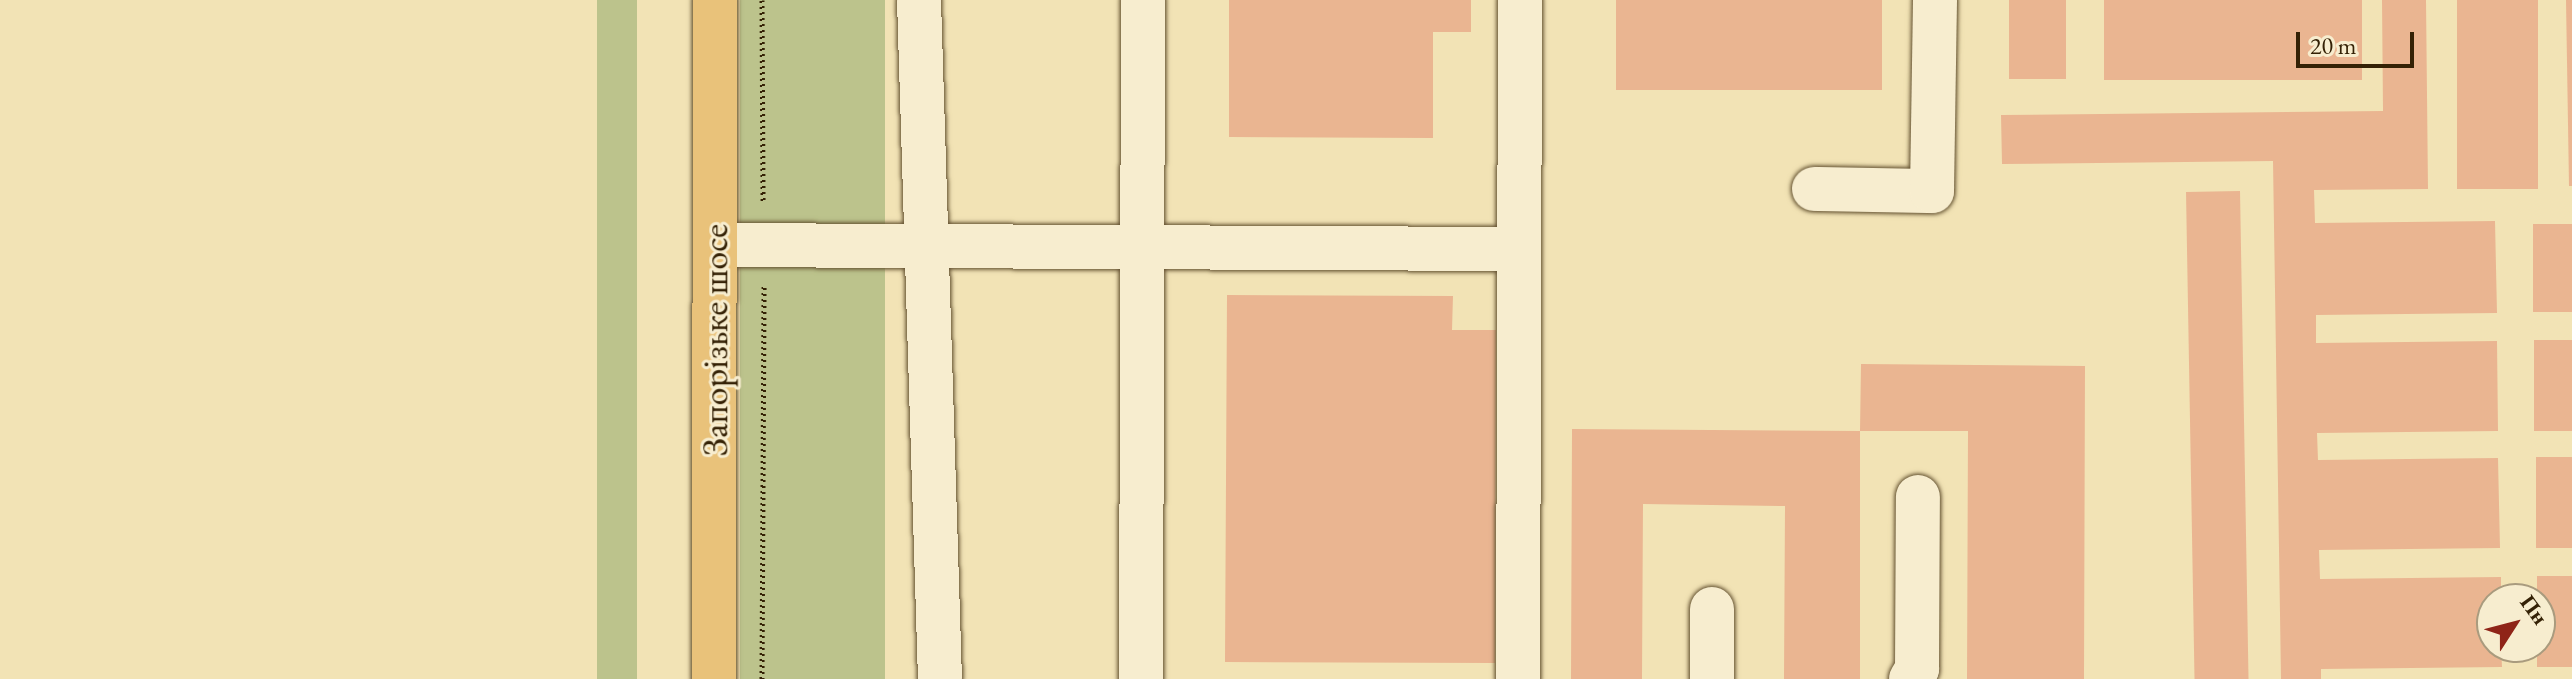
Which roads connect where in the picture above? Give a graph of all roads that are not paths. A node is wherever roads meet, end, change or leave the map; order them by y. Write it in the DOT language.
graph roads {
  1 [pos="715,0"];
  2 [pos="919,0"];
  3 [pos="1143,0"];
  4 [pos="1520,0"];
  5 [pos="1935,0"];
  6 [pos="1814,189"];
  7 [pos="715,245"];
  8 [pos="926,246"];
  9 [pos="1142,247"];
  10 [pos="1519,249"];
  11 [pos="1918,497"];
  12 [pos="1712,609"];
  13 [pos="714,679"];
  14 [pos="940,679"];
  15 [pos="1141,679"];
  16 [pos="1518,679"];
  17 [pos="1712,679"];
  18 [pos="1911,679"];
  1 -- 7 [label="main road, Запорізьке шосе"];
  2 -- 8 [label="lane"];
  3 -- 9 [label="lane"];
  4 -- 10 [label="lane"];
  5 -- 6 [label="lane"];
  7 -- 8 [label="lane"];
  7 -- 13 [label="main road, Запорізьке шосе"];
  8 -- 9 [label="lane"];
  8 -- 14 [label="lane"];
  9 -- 10 [label="lane"];
  9 -- 15 [label="lane"];
  10 -- 16 [label="lane"];
  11 -- 18 [label="lane"];
  12 -- 17 [label="lane"];
}
